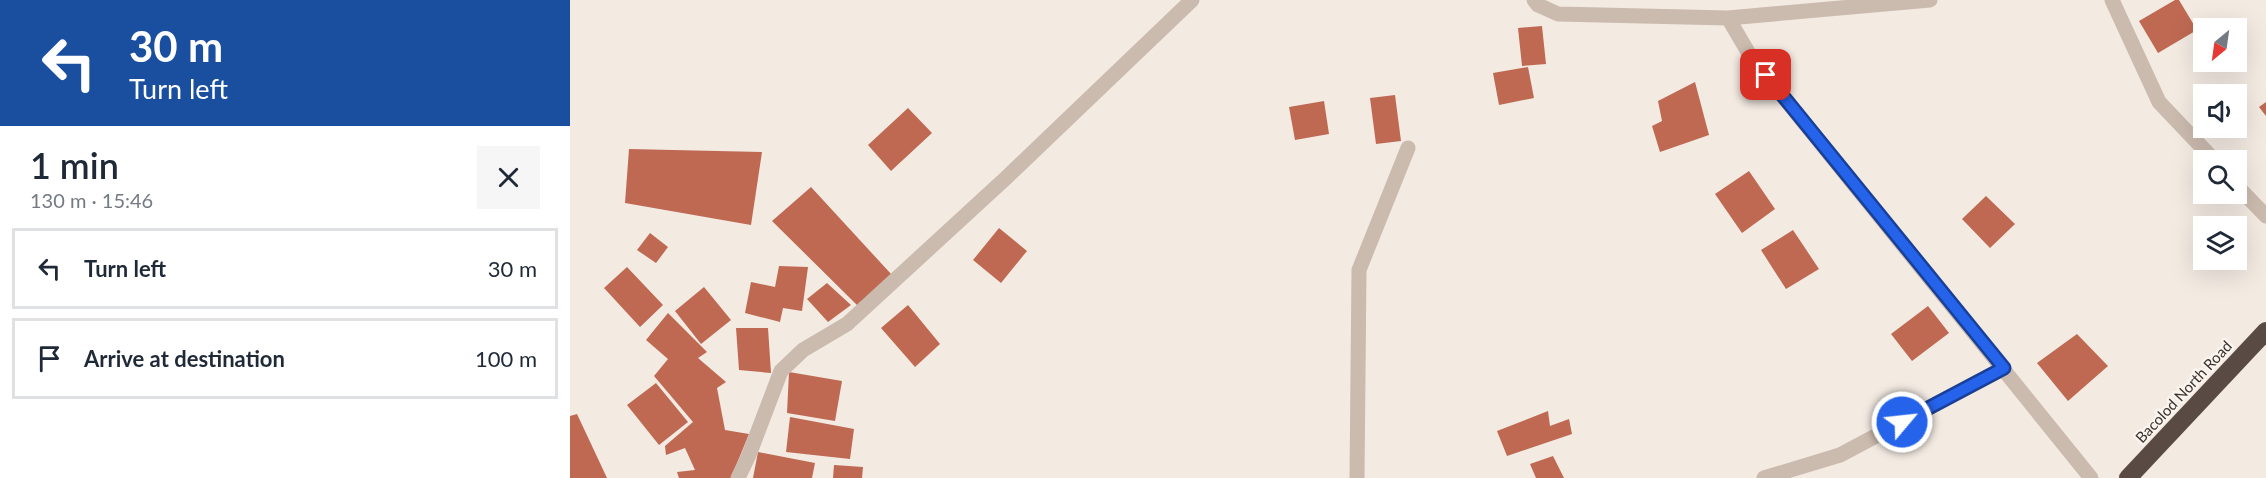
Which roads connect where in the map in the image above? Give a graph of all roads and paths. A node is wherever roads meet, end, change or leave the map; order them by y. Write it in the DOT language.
graph roads {
  1 [pos="1192,0"];
  2 [pos="1534,0"];
  3 [pos="1930,0"];
  4 [pos="2112,0"];
  5 [pos="1728,18"];
  6 [pos="1408,148"];
  7 [pos="2205,150"];
  8 [pos="2247,196"];
  9 [pos="2266,216"];
  10 [pos="2266,331"];
  11 [pos="2004,368"];
  12 [pos="738,478"];
  13 [pos="1357,478"];
  14 [pos="1764,478"];
  15 [pos="2091,478"];
  16 [pos="2128,478"];
  1 -- 12 [label="street"];
  2 -- 5 [label="street"];
  3 -- 5 [label="street"];
  4 -- 7 [label="street"];
  5 -- 11 [label="street"];
  6 -- 13 [label="street"];
  8 -- 9 [label="street"];
  10 -- 16 [label="highway, Bacolod North Road"];
  11 -- 14 [label="street"];
  11 -- 15 [label="street"];
}
